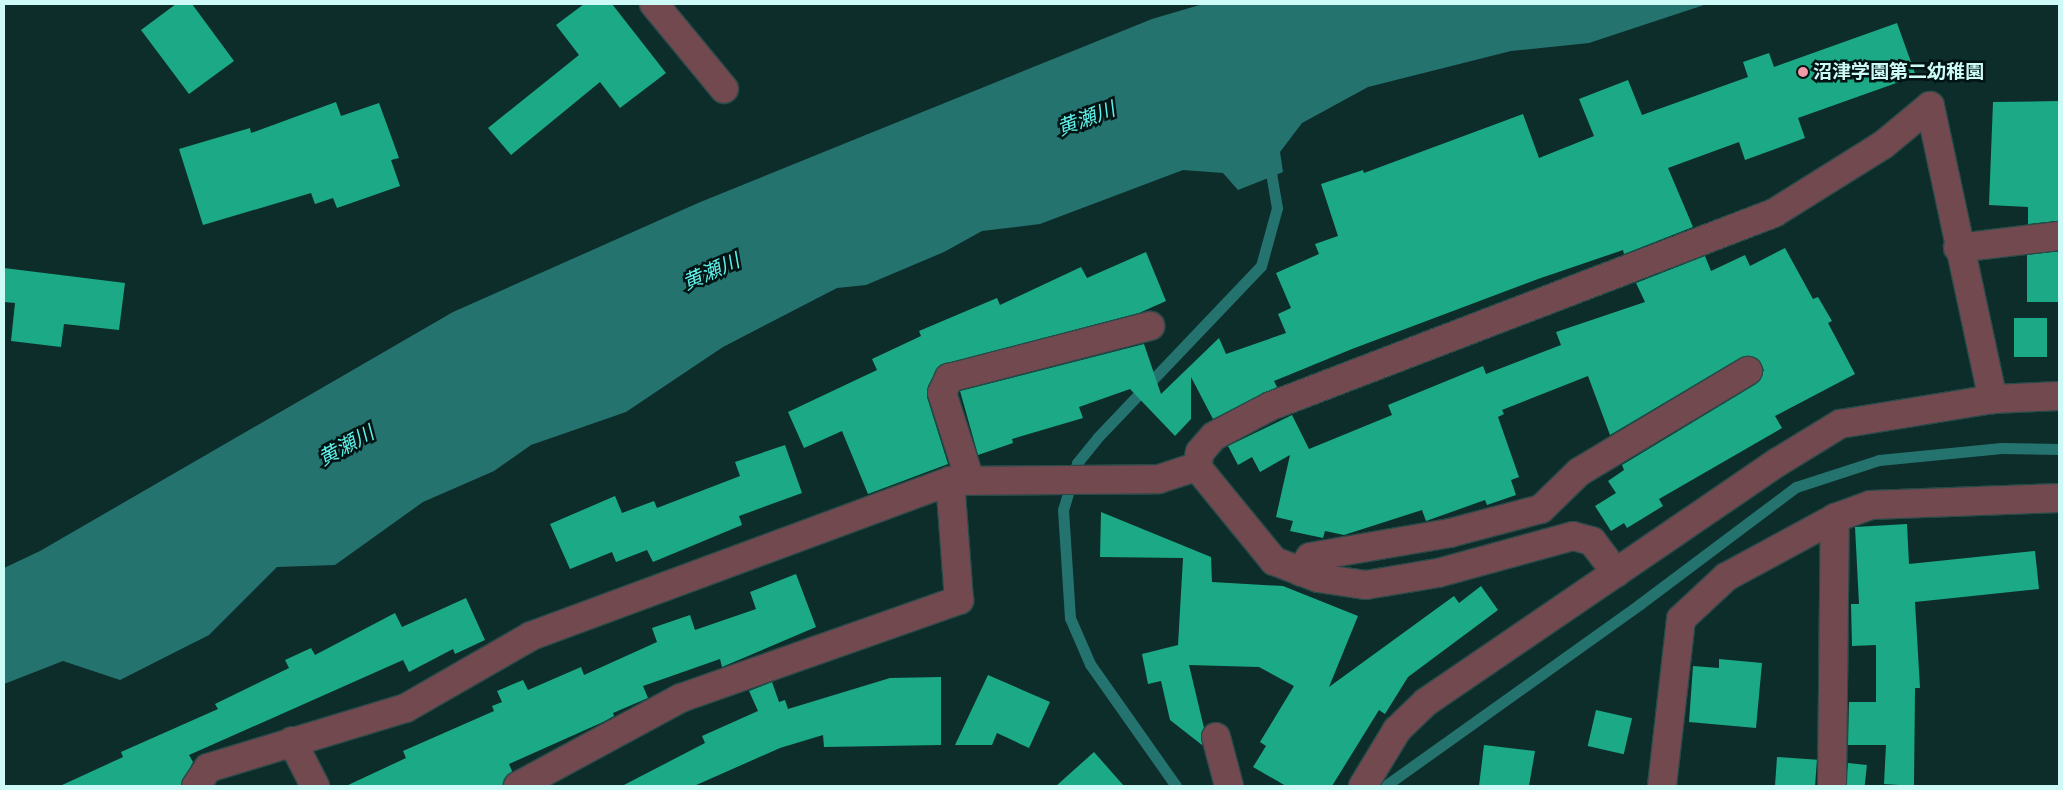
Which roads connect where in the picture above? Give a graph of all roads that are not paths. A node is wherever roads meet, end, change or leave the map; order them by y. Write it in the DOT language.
graph roads {
  1 [pos="654,4"];
  2 [pos="724,89"];
  3 [pos="2059,236"];
  4 [pos="1958,248"];
  5 [pos="1150,326"];
  6 [pos="1748,371"];
  7 [pos="2059,396"];
  8 [pos="1993,399"];
  9 [pos="1197,467"];
  10 [pos="960,480"];
  11 [pos="2059,498"];
  12 [pos="1835,518"];
  13 [pos="1301,572"];
  14 [pos="1616,573"];
  15 [pos="1216,737"];
  16 [pos="292,740"];
  17 [pos="196,786"];
  18 [pos="315,786"];
  19 [pos="518,786"];
  20 [pos="1229,786"];
  21 [pos="1363,786"];
  22 [pos="1662,786"];
  23 [pos="1832,786"];
  1 -- 2 [label="street"];
  3 -- 4 [label="street"];
  4 -- 8 [label="street"];
  4 -- 9 [label="street"];
  5 -- 10 [label="street"];
  6 -- 13 [label="street"];
  7 -- 8 [label="street"];
  8 -- 14 [label="street"];
  9 -- 10 [label="street"];
  9 -- 13 [label="street"];
  10 -- 16 [label="street"];
  10 -- 19 [label="street"];
  11 -- 12 [label="street"];
  12 -- 22 [label="street"];
  12 -- 23 [label="street"];
  13 -- 14 [label="street"];
  14 -- 21 [label="street"];
  15 -- 20 [label="street"];
  16 -- 17 [label="street"];
  16 -- 18 [label="street"];
}
